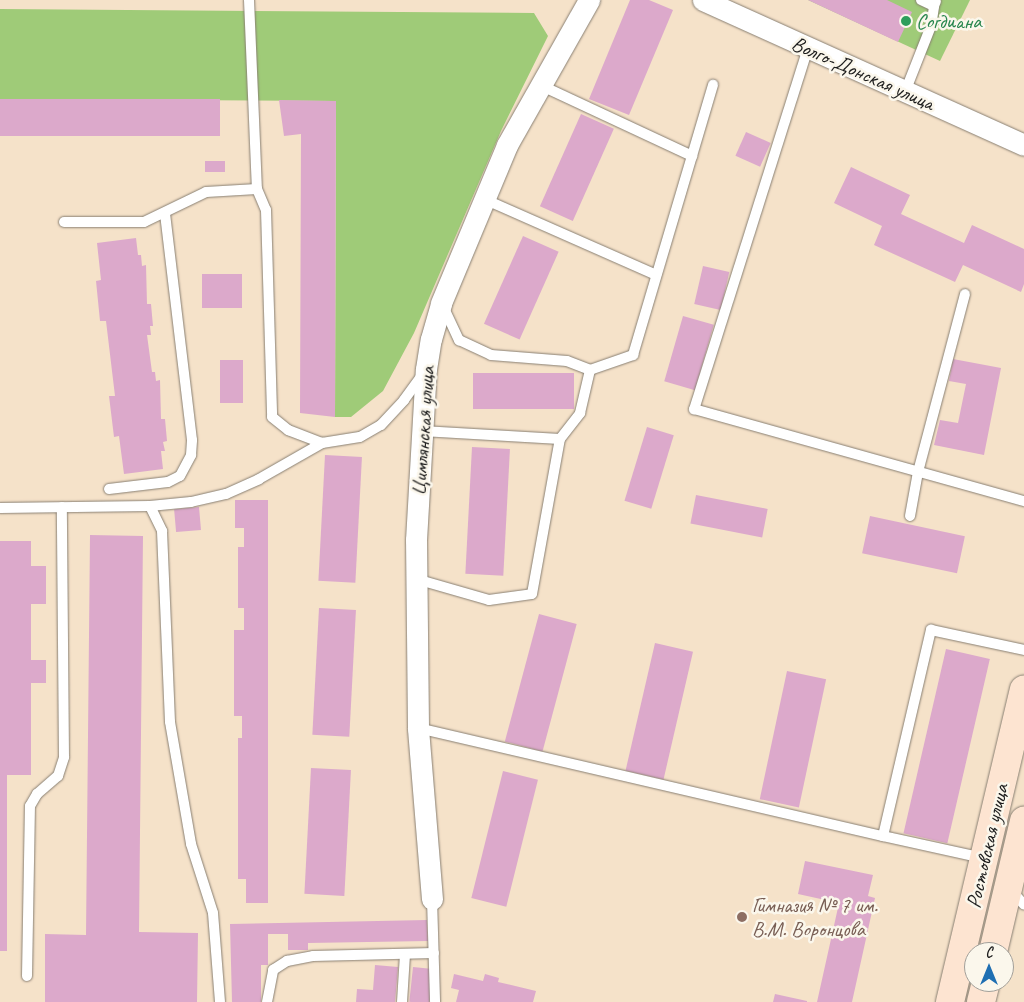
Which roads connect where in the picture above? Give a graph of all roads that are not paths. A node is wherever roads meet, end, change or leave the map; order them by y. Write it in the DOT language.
graph roads {
  1 [pos="249,0"];
  2 [pos="589,0"];
  3 [pos="703,0"];
  4 [pos="921,0"];
  5 [pos="935,3"];
  6 [pos="808,48"];
  7 [pos="540,85"];
  8 [pos="713,85"];
  9 [pos="905,92"];
  10 [pos="1024,145"];
  11 [pos="692,156"];
  12 [pos="257,189"];
  13 [pos="484,199"];
  14 [pos="165,214"];
  15 [pos="64,222"];
  16 [pos="656,275"];
  17 [pos="965,294"];
  18 [pos="441,303"];
  19 [pos="426,368"];
  20 [pos="590,370"];
  21 [pos="422,431"];
  22 [pos="560,439"];
  23 [pos="322,443"];
  24 [pos="918,472"];
  25 [pos="110,489"];
  26 [pos="1024,501"];
  27 [pos="150,506"];
  28 [pos="62,507"];
  29 [pos="0,508"];
  30 [pos="910,516"];
  31 [pos="416,579"];
  32 [pos="1024,650"];
  33 [pos="1024,690"];
  34 [pos="418,728"];
  35 [pos="1024,821"];
  36 [pos="883,836"];
  37 [pos="984,858"];
  38 [pos="1016,896"];
  39 [pos="432,898"];
  40 [pos="997,942"];
  41 [pos="405,954"];
  42 [pos="434,954"];
  43 [pos="27,976"];
  44 [pos="220,1002"];
  45 [pos="267,1002"];
  46 [pos="402,1002"];
  47 [pos="435,1002"];
  48 [pos="950,1002"];
  1 -- 12 [label="lane"];
  2 -- 7 [label="street, Цимлянская улица"];
  3 -- 6 [label="street, Волго-Донская улица"];
  4 -- 5 [label="lane"];
  5 -- 9 [label="lane"];
  6 -- 9 [label="street, Волго-Донская улица"];
  6 -- 24 [label="lane"];
  7 -- 11 [label="lane"];
  7 -- 13 [label="street, Цимлянская улица"];
  8 -- 11 [label="lane"];
  9 -- 10 [label="street, Волго-Донская улица"];
  11 -- 16 [label="lane"];
  12 -- 14 [label="lane"];
  12 -- 23 [label="lane"];
  13 -- 16 [label="lane"];
  13 -- 18 [label="street, Цимлянская улица"];
  14 -- 15 [label="lane"];
  14 -- 25 [label="lane"];
  16 -- 20 [label="lane"];
  17 -- 24 [label="lane"];
  18 -- 19 [label="street, Цимлянская улица"];
  18 -- 20 [label="lane"];
  19 -- 21 [label="street, Цимлянская улица"];
  19 -- 23 [label="lane"];
  20 -- 22 [label="lane"];
  21 -- 22 [label="lane"];
  21 -- 31 [label="street, Цимлянская улица"];
  22 -- 31 [label="lane"];
  23 -- 27 [label="lane"];
  24 -- 26 [label="lane"];
  24 -- 30 [label="lane"];
  27 -- 28 [label="lane"];
  27 -- 44 [label="lane"];
  28 -- 29 [label="lane"];
  28 -- 43 [label="lane"];
  31 -- 34 [label="street, Цимлянская улица"];
  32 -- 36 [label="lane"];
  33 -- 37 [label="street, Ростовская улица"];
  34 -- 36 [label="lane"];
  34 -- 39 [label="street, Цимлянская улица"];
  35 -- 38 [label="street, Ростовская улица"];
  36 -- 37 [label="lane"];
  37 -- 48 [label="street, Ростовская улица"];
  38 -- 40 [label="street, Ростовская улица"];
  39 -- 42 [label="lane"];
  41 -- 42 [label="lane"];
  41 -- 45 [label="lane"];
  41 -- 46 [label="lane"];
  42 -- 47 [label="lane"];
}
